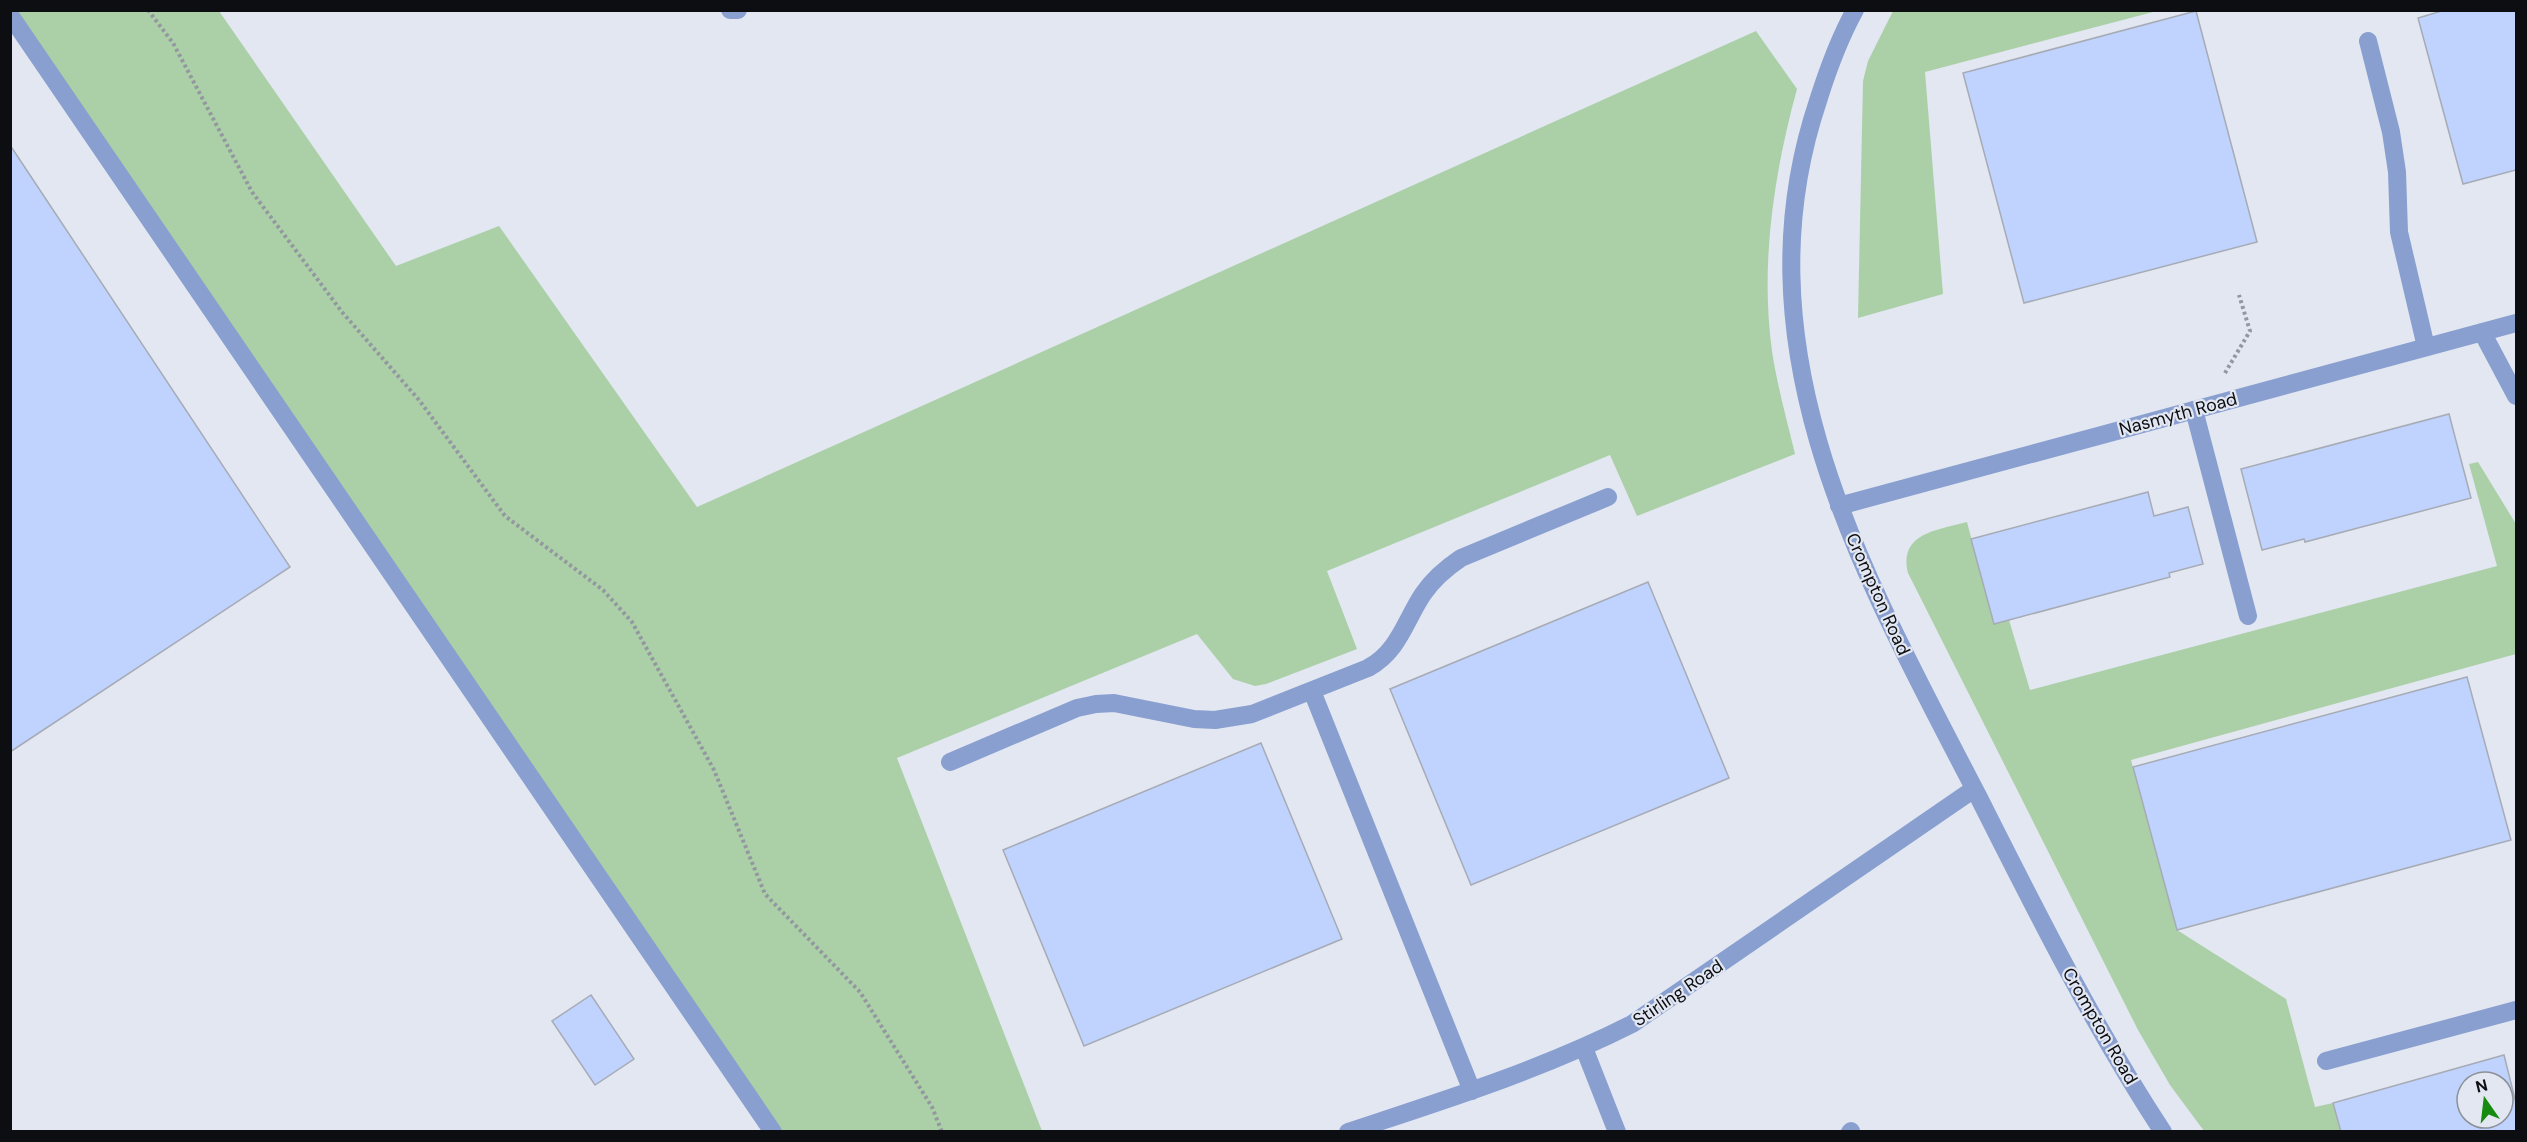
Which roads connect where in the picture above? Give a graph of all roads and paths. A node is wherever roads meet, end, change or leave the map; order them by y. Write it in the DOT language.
graph roads {
  1 [pos="148,10"];
  2 [pos="730,10"];
  3 [pos="738,10"];
  4 [pos="1856,10"];
  5 [pos="10,15"];
  6 [pos="2368,41"];
  7 [pos="2239,295"];
  8 [pos="2517,323"];
  9 [pos="2482,332"];
  10 [pos="2426,348"];
  11 [pos="2517,396"];
  12 [pos="2199,409"];
  13 [pos="1608,497"];
  14 [pos="1839,506"];
  15 [pos="2248,616"];
  16 [pos="1312,691"];
  17 [pos="950,762"];
  18 [pos="1974,789"];
  19 [pos="2517,1010"];
  20 [pos="1584,1048"];
  21 [pos="2326,1061"];
  22 [pos="1472,1091"];
  23 [pos="773,1131"];
  24 [pos="942,1131"];
  25 [pos="1348,1131"];
  26 [pos="1617,1131"];
  27 [pos="2163,1131"];
  1 -- 24 [label="path"];
  2 -- 3 [label="street"];
  4 -- 14 [label="street, Crompton Road"];
  5 -- 23 [label="street"];
  6 -- 10 [label="street"];
  7 -- 12 [label="path"];
  8 -- 9 [label="street, Nasmyth Road"];
  9 -- 10 [label="street, Nasmyth Road"];
  9 -- 11 [label="street"];
  10 -- 12 [label="street, Nasmyth Road"];
  12 -- 14 [label="street, Nasmyth Road"];
  12 -- 15 [label="street"];
  13 -- 16 [label="street"];
  14 -- 18 [label="street, Crompton Road"];
  16 -- 17 [label="street"];
  16 -- 22 [label="street"];
  18 -- 20 [label="street, Stirling Road"];
  18 -- 27 [label="street, Crompton Road"];
  19 -- 21 [label="street"];
  20 -- 22 [label="street, Stirling Road"];
  20 -- 26 [label="street"];
  22 -- 25 [label="street, Stirling Road"];
}
